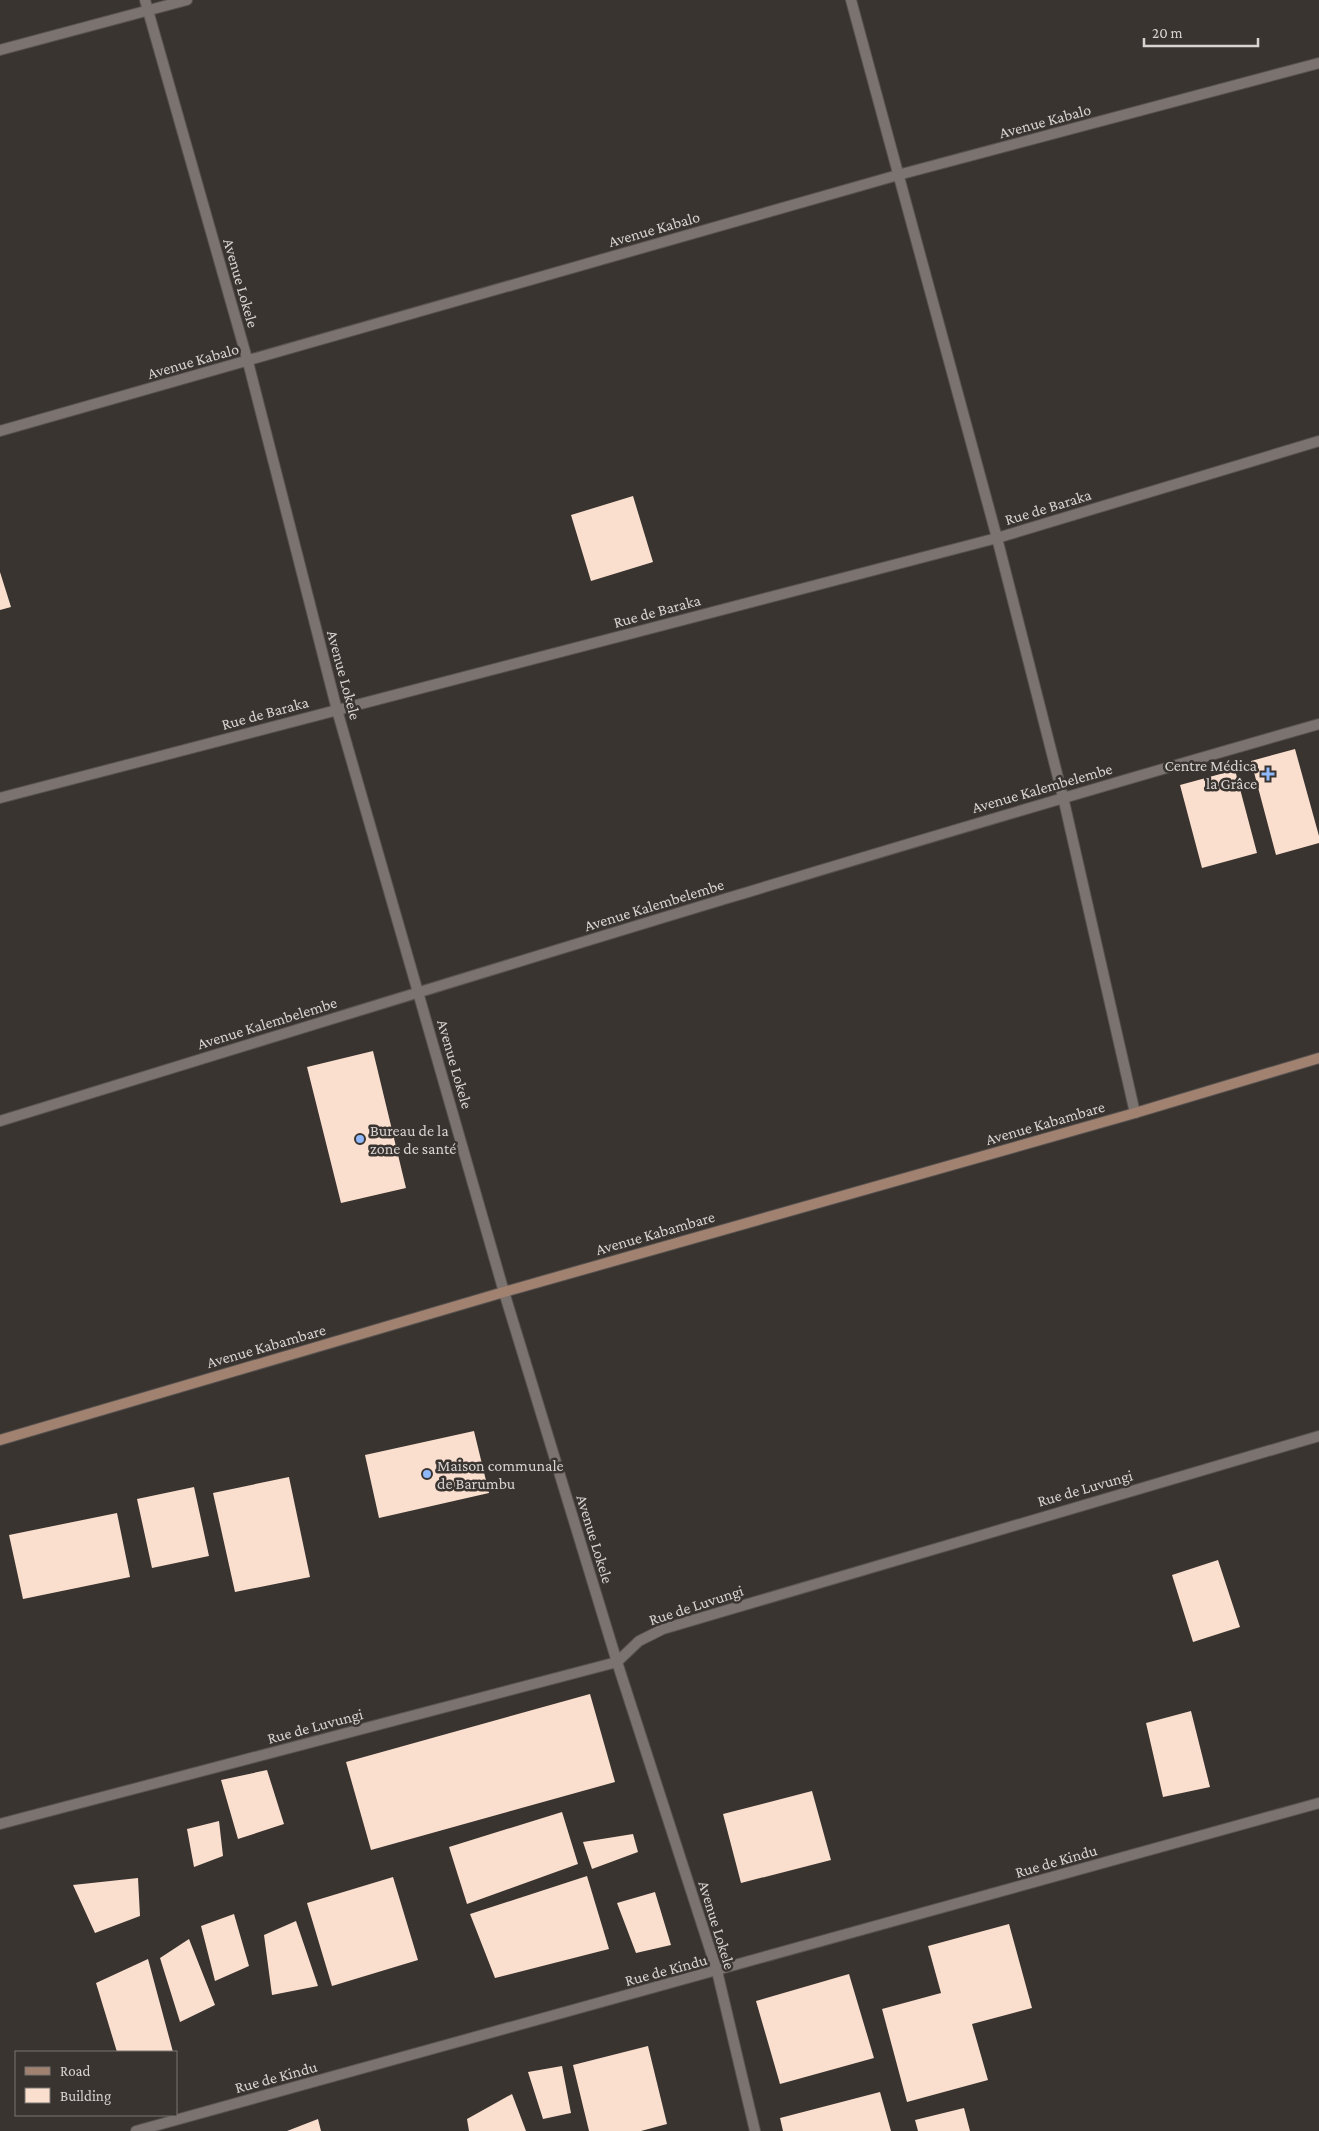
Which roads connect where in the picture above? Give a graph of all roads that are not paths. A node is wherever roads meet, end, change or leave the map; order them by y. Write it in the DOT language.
graph roads {
  1 [pos="188,0"];
  2 [pos="851,0"];
  3 [pos="147,5"];
  4 [pos="0,50"];
  5 [pos="1319,63"];
  6 [pos="898,175"];
  7 [pos="248,362"];
  8 [pos="0,431"];
  9 [pos="1319,441"];
  10 [pos="997,538"];
  11 [pos="337,710"];
  12 [pos="1319,724"];
  13 [pos="1062,797"];
  14 [pos="0,798"];
  15 [pos="419,992"];
  16 [pos="1319,1058"];
  17 [pos="1135,1113"];
  18 [pos="0,1121"];
  19 [pos="504,1292"];
  20 [pos="1319,1436"];
  21 [pos="0,1440"];
  22 [pos="617,1662"];
  23 [pos="1319,1803"];
  24 [pos="0,1824"];
  25 [pos="717,1971"];
  26 [pos="136,2131"];
  27 [pos="756,2131"];
  1 -- 3 [label="street"];
  2 -- 6 [label="street"];
  3 -- 4 [label="street"];
  3 -- 7 [label="street, Avenue Lokele"];
  5 -- 6 [label="street, Avenue Kabalo"];
  6 -- 7 [label="street, Avenue Kabalo"];
  6 -- 10 [label="street"];
  7 -- 8 [label="street, Avenue Kabalo"];
  7 -- 11 [label="street, Avenue Lokele"];
  9 -- 10 [label="street, Rue de Baraka"];
  10 -- 11 [label="street, Rue de Baraka"];
  10 -- 13 [label="street"];
  11 -- 14 [label="street, Rue de Baraka"];
  11 -- 15 [label="street, Avenue Lokele"];
  12 -- 13 [label="street, Avenue Kalembelembe"];
  13 -- 15 [label="street, Avenue Kalembelembe"];
  13 -- 17 [label="street"];
  15 -- 18 [label="street, Avenue Kalembelembe"];
  15 -- 19 [label="street, Avenue Lokele"];
  16 -- 17 [label="main road, Avenue Kabambare"];
  17 -- 19 [label="main road, Avenue Kabambare"];
  19 -- 21 [label="main road, Avenue Kabambare"];
  19 -- 22 [label="street, Avenue Lokele"];
  20 -- 22 [label="street, Rue de Luvungi"];
  22 -- 24 [label="street, Rue de Luvungi"];
  22 -- 25 [label="street, Avenue Lokele"];
  23 -- 25 [label="street, Rue de Kindu"];
  25 -- 26 [label="street, Rue de Kindu"];
  25 -- 27 [label="street, Avenue Lokele"];
}
